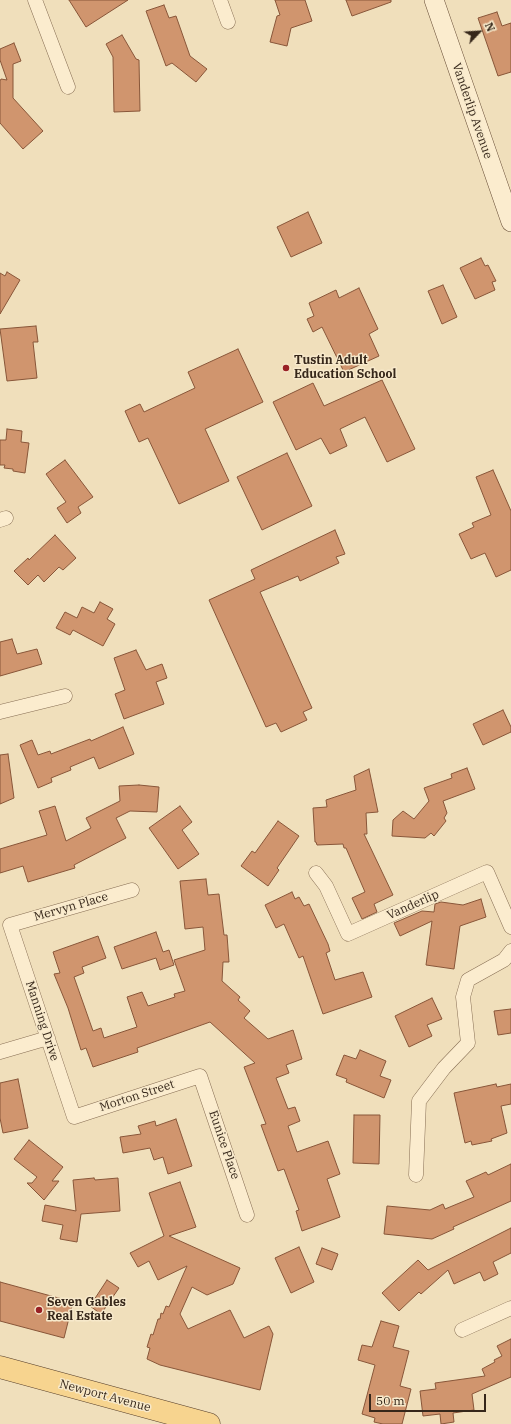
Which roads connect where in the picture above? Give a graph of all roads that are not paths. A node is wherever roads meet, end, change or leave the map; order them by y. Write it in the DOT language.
graph roads {
  1 [pos="35,0"];
  2 [pos="220,0"];
  3 [pos="434,0"];
  4 [pos="228,22"];
  5 [pos="68,88"];
  6 [pos="506,189"];
  7 [pos="511,222"];
  8 [pos="65,696"];
  9 [pos="0,712"];
  10 [pos="316,873"];
  11 [pos="132,890"];
  12 [pos="10,925"];
  13 [pos="511,927"];
  14 [pos="511,951"];
  15 [pos="48,1038"];
  16 [pos="0,1052"];
  17 [pos="200,1076"];
  18 [pos="74,1117"];
  19 [pos="416,1176"];
  20 [pos="247,1215"];
  21 [pos="511,1308"];
  22 [pos="462,1330"];
  23 [pos="0,1367"];
  24 [pos="209,1424"];
  1 -- 5 [label="street"];
  2 -- 4 [label="street"];
  3 -- 6 [label="street, Vanderlip Avenue"];
  6 -- 7 [label="street, Vanderlip Avenue"];
  8 -- 9 [label="street"];
  10 -- 13 [label="street, Vanderlip"];
  11 -- 12 [label="street, Mervyn Place"];
  12 -- 15 [label="street, Manning Drive"];
  14 -- 19 [label="street"];
  15 -- 16 [label="street"];
  15 -- 18 [label="street, Manning Drive"];
  17 -- 18 [label="street, Morton Street"];
  17 -- 20 [label="street, Eunice Place"];
  21 -- 22 [label="street"];
  23 -- 24 [label="main road, Newport Avenue"];
}
